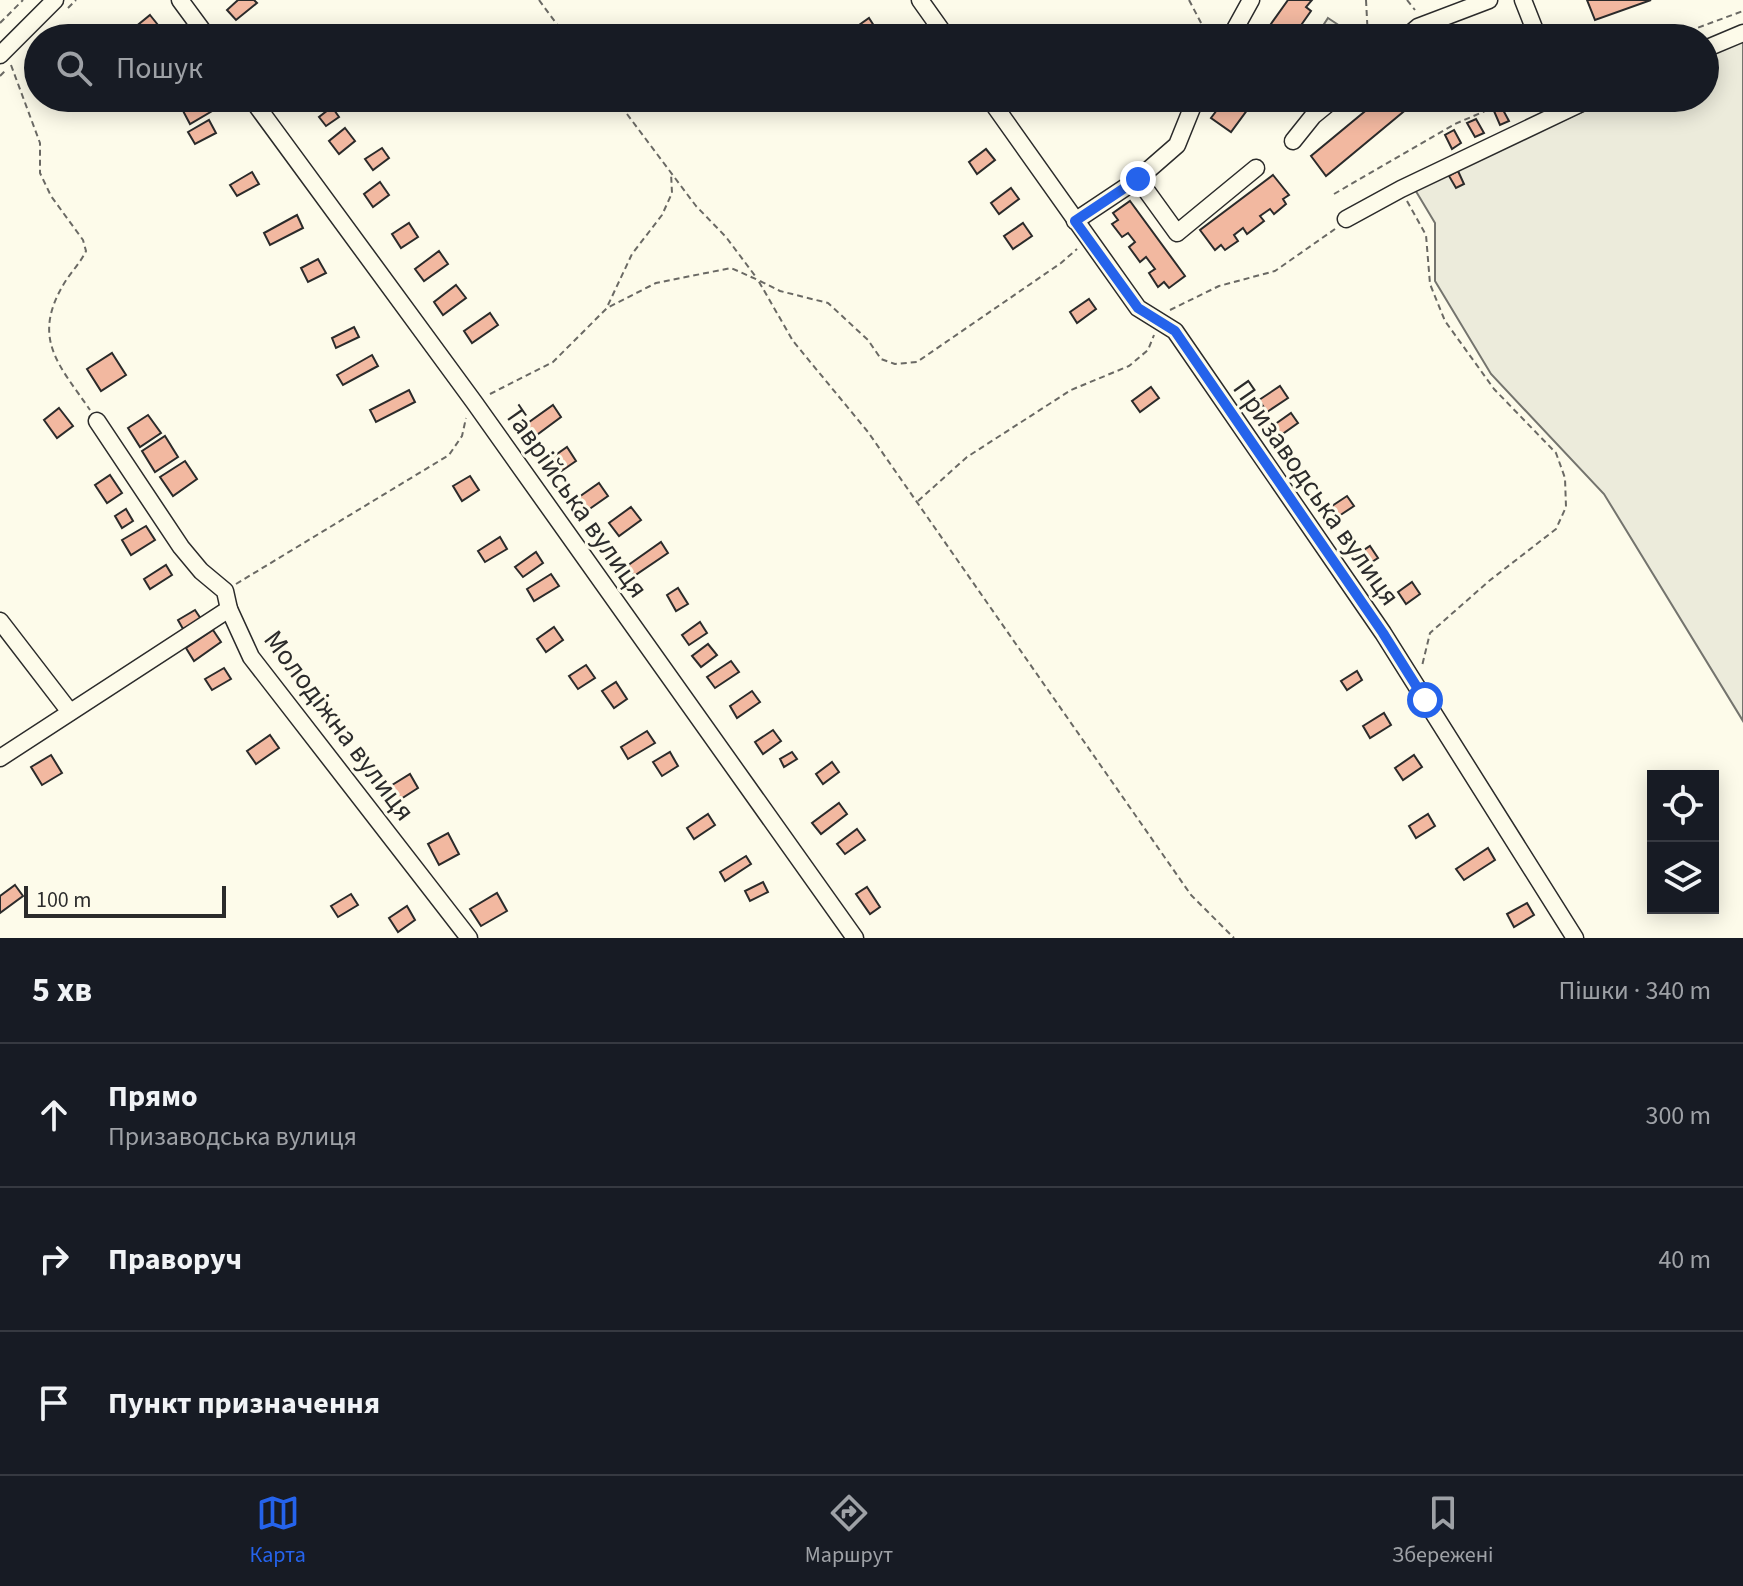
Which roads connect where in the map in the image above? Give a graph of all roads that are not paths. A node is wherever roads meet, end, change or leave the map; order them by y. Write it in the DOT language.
graph roads {
  1 [pos="55,0"];
  2 [pos="180,0"];
  3 [pos="920,0"];
  4 [pos="1251,0"];
  5 [pos="1489,0"];
  6 [pos="1523,0"];
  7 [pos="35,24"];
  8 [pos="198,24"];
  9 [pos="937,24"];
  10 [pos="1238,24"];
  11 [pos="1426,24"];
  12 [pos="1532,24"];
  13 [pos="1743,33"];
  14 [pos="24,38"];
  15 [pos="1719,43"];
  16 [pos="6,60"];
  17 [pos="261,112"];
  18 [pos="999,112"];
  19 [pos="1190,112"];
  20 [pos="1318,112"];
  21 [pos="1549,112"];
  22 [pos="1293,141"];
  23 [pos="1256,168"];
  24 [pos="1138,179"];
  25 [pos="1346,219"];
  26 [pos="1080,227"];
  27 [pos="97,421"];
  28 [pos="229,609"];
  29 [pos="0,621"];
  30 [pos="70,712"];
  31 [pos="0,758"];
  32 [pos="469,938"];
  33 [pos="855,938"];
  34 [pos="1575,938"];
  1 -- 7 [label="street"];
  2 -- 8 [label="street"];
  3 -- 9 [label="street"];
  4 -- 10 [label="street"];
  5 -- 11 [label="street"];
  6 -- 12 [label="street"];
  13 -- 15 [label="street"];
  14 -- 16 [label="street"];
  17 -- 33 [label="street, Таврійська вулиця"];
  18 -- 26 [label="street, Призаводська вулиця"];
  19 -- 24 [label="street"];
  20 -- 22 [label="street"];
  21 -- 25 [label="street"];
  23 -- 24 [label="street"];
  24 -- 26 [label="street"];
  26 -- 34 [label="street, Призаводська вулиця"];
  27 -- 28 [label="street, Молодіжна вулиця"];
  28 -- 30 [label="street"];
  28 -- 32 [label="street, Молодіжна вулиця"];
  29 -- 30 [label="street"];
  30 -- 31 [label="street"];
}
